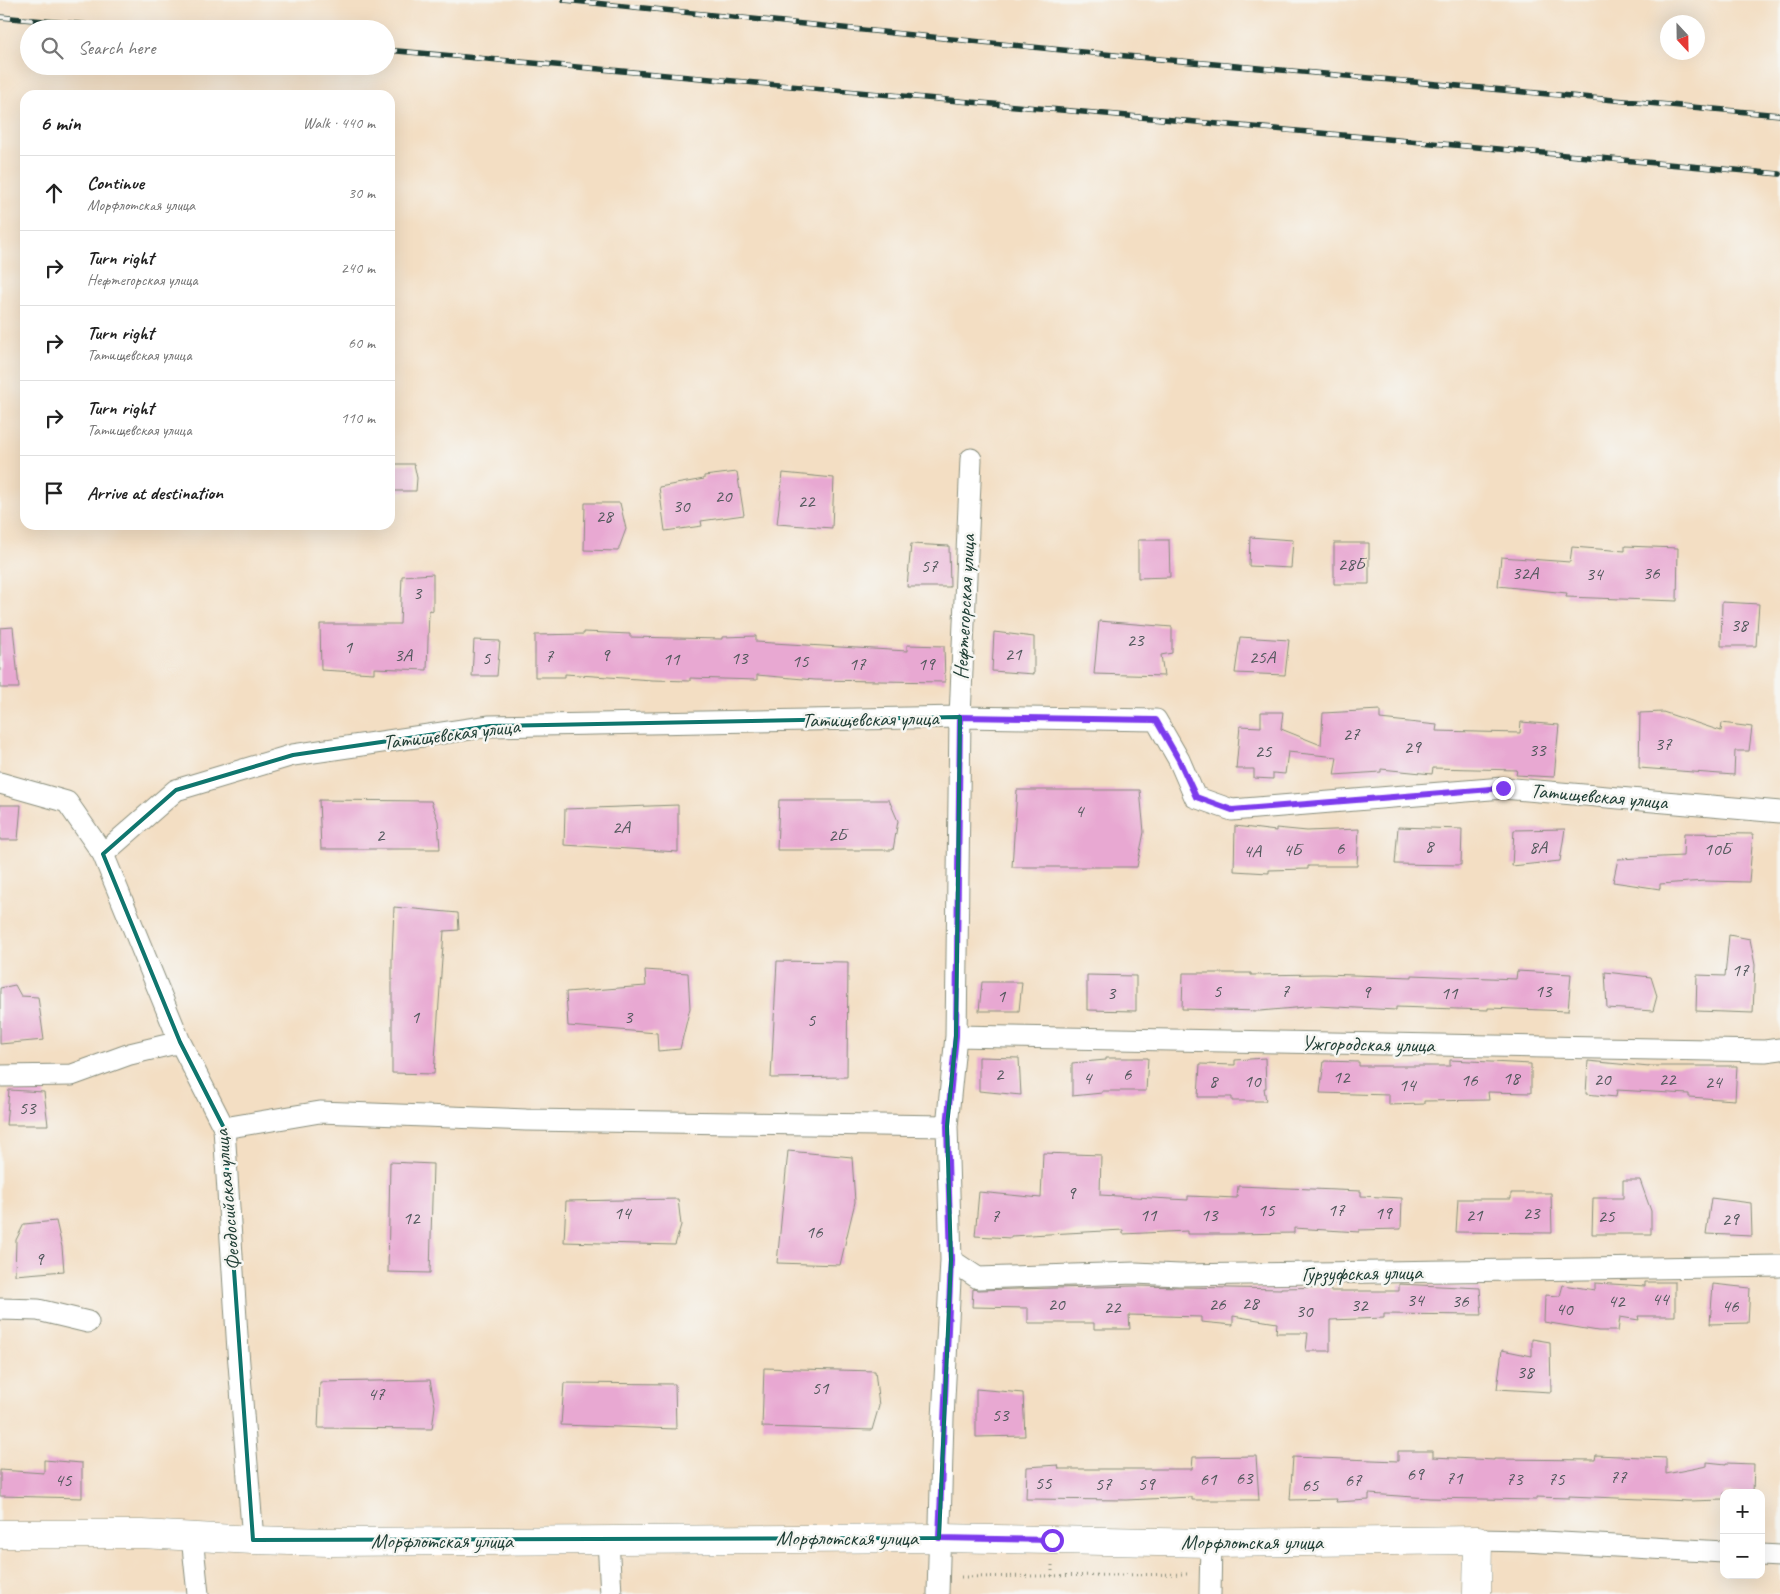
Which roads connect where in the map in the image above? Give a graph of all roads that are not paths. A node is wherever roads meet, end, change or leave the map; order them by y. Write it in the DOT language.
graph roads {
  1 [pos="971,460"];
  2 [pos="960,717"];
  3 [pos="0,783"];
  4 [pos="1780,812"];
  5 [pos="103,854"];
  6 [pos="956,1036"];
  7 [pos="180,1042"];
  8 [pos="1780,1049"];
  9 [pos="0,1076"];
  10 [pos="947,1126"];
  11 [pos="224,1128"];
  12 [pos="951,1260"];
  13 [pos="1780,1266"];
  14 [pos="0,1309"];
  15 [pos="88,1322"];
  16 [pos="0,1534"];
  17 [pos="192,1538"];
  18 [pos="939,1538"];
  19 [pos="253,1540"];
  20 [pos="608,1540"];
  21 [pos="1478,1540"];
  22 [pos="1211,1543"];
  23 [pos="1720,1552"];
  24 [pos="1765,1554"];
  25 [pos="1780,1556"];
  26 [pos="1210,1584"];
  27 [pos="938,1586"];
  28 [pos="198,1594"];
  29 [pos="611,1594"];
  30 [pos="1477,1594"];
  1 -- 2 [label="street, Нефтегорская улица"];
  2 -- 4 [label="street, Татищевская улица"];
  2 -- 5 [label="street, Татищевская улица"];
  2 -- 6 [label="street, Нефтегорская улица"];
  3 -- 5 [label="street"];
  5 -- 7 [label="street, Феодосийская улица"];
  6 -- 8 [label="street, Ужгородская улица"];
  6 -- 10 [label="street, Нефтегорская улица"];
  7 -- 9 [label="street"];
  7 -- 11 [label="street, Феодосийская улица"];
  10 -- 11 [label="street"];
  10 -- 12 [label="street, Нефтегорская улица"];
  11 -- 19 [label="street, Феодосийская улица"];
  12 -- 13 [label="street, Гурзуфская улица"];
  12 -- 18 [label="street, Нефтегорская улица"];
  14 -- 15 [label="street"];
  16 -- 17 [label="street, Морфлотская улица"];
  17 -- 19 [label="street, Морфлотская улица"];
  17 -- 28 [label="street"];
  18 -- 20 [label="street, Морфлотская улица"];
  18 -- 22 [label="street, Морфлотская улица"];
  18 -- 27 [label="street, Нефтегорская улица"];
  19 -- 20 [label="street, Морфлотская улица"];
  20 -- 29 [label="street"];
  21 -- 22 [label="street, Морфлотская улица"];
  21 -- 23 [label="street, Морфлотская улица"];
  21 -- 30 [label="street"];
  22 -- 26 [label="street"];
  24 -- 25 [label="street"];
}
